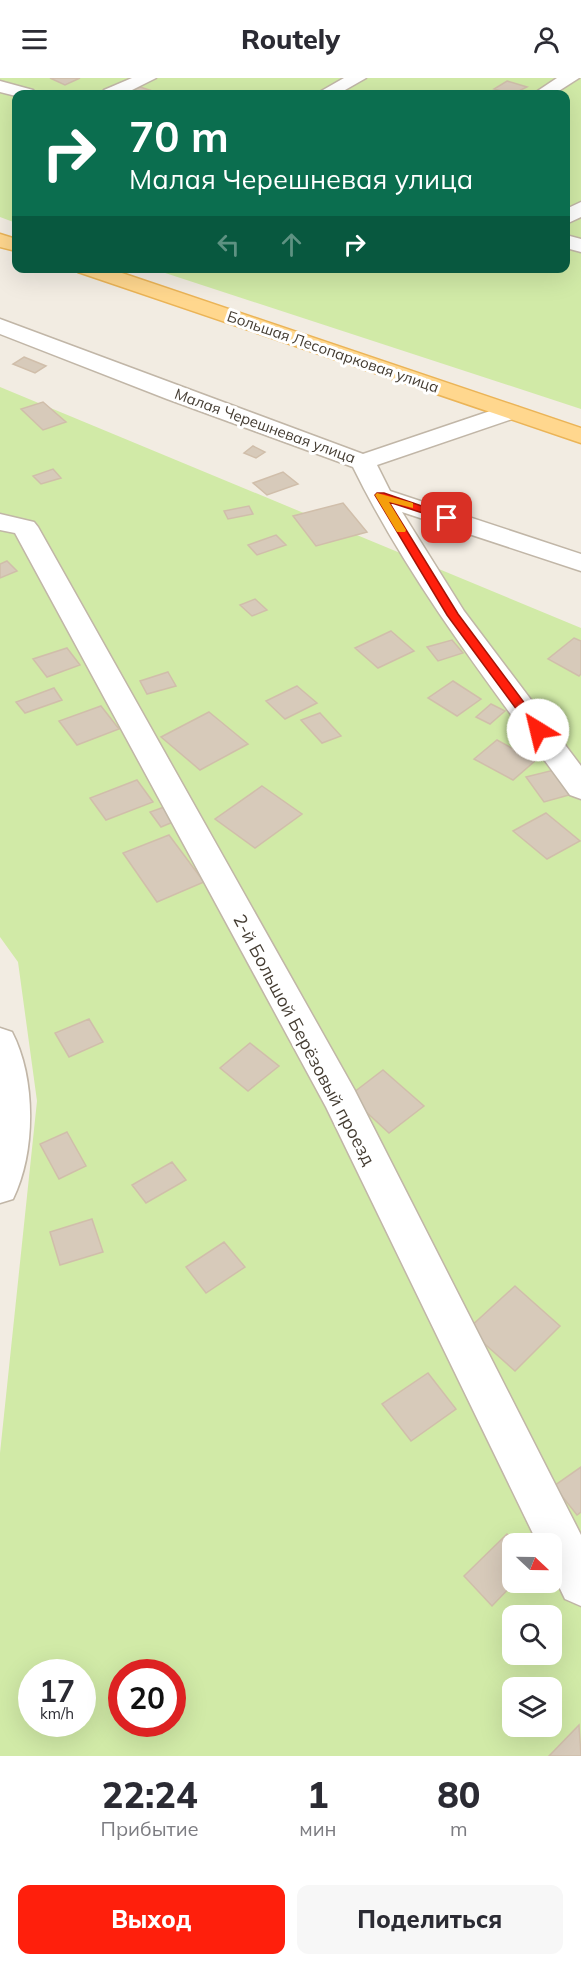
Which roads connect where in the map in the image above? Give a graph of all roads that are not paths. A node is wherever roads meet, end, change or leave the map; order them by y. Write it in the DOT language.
graph roads {
  1 [pos="147,78"];
  2 [pos="357,78"];
  3 [pos="570,78"];
  4 [pos="119,90"];
  5 [pos="333,90"];
  6 [pos="549,90"];
  7 [pos="100,273"];
  8 [pos="0,326"];
  9 [pos="510,412"];
  10 [pos="581,436"];
  11 [pos="363,462"];
  12 [pos="380,495"];
  13 [pos="0,522"];
  14 [pos="581,563"];
  15 [pos="581,788"];
  16 [pos="0,1042"];
  17 [pos="0,1187"];
  18 [pos="581,1582"];
  1 -- 4 [label="street"];
  2 -- 5 [label="street"];
  3 -- 6 [label="street"];
  7 -- 9 [label="main road, Большая Лесопарковая улица"];
  8 -- 11 [label="street, Малая Черешневая улица"];
  9 -- 10 [label="main road, Большая Лесопарковая улица"];
  9 -- 11 [label="street"];
  11 -- 12 [label="street, Малая Черешневая улица"];
  12 -- 14 [label="street"];
  12 -- 15 [label="street, Малая Черешневая улица"];
  13 -- 18 [label="street, 2-й Большой Берёзовый проезд"];
  16 -- 17 [label="street"];
}
